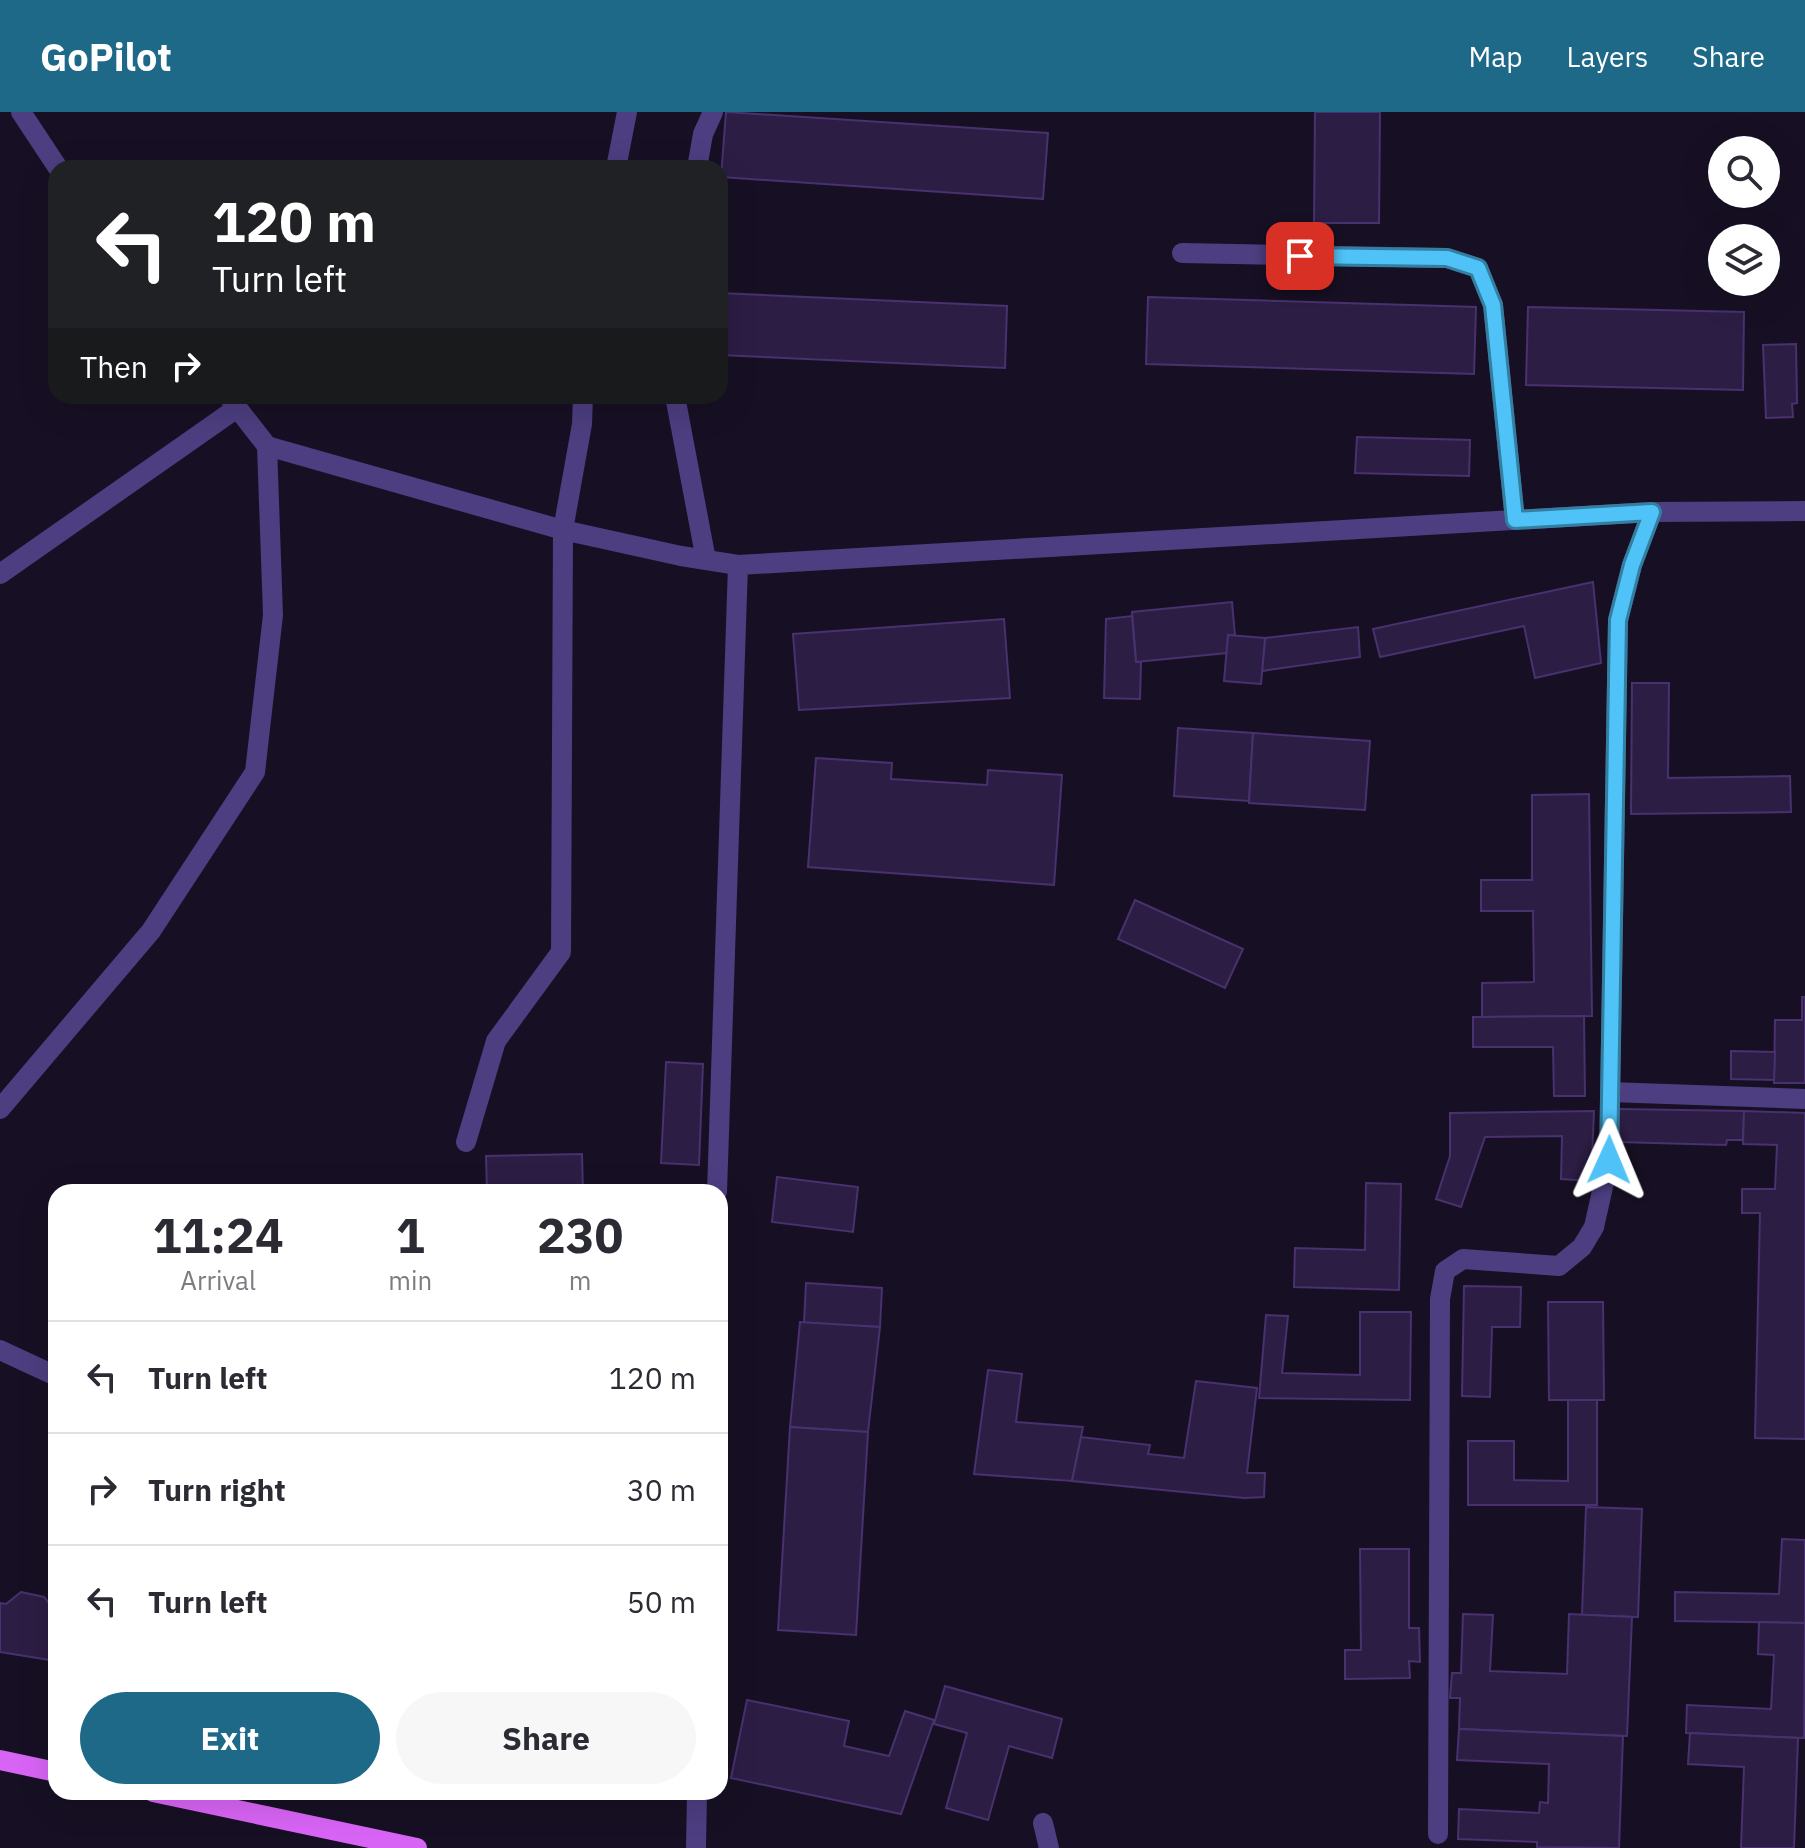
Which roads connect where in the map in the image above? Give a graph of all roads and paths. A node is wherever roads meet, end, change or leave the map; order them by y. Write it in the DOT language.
graph roads {
  1 [pos="21,112"];
  2 [pos="627,112"];
  3 [pos="713,112"];
  4 [pos="53,160"];
  5 [pos="618,160"];
  6 [pos="698,160"];
  7 [pos="1182,253"];
  8 [pos="229,404"];
  9 [pos="234,404"];
  10 [pos="583,404"];
  11 [pos="677,404"];
  12 [pos="267,446"];
  13 [pos="1805,511"];
  14 [pos="1652,512"];
  15 [pos="1515,520"];
  16 [pos="563,530"];
  17 [pos="706,560"];
  18 [pos="738,565"];
  19 [pos="0,574"];
  20 [pos="1610,1092"];
  21 [pos="1805,1099"];
  22 [pos="0,1109"];
  23 [pos="466,1142"];
  24 [pos="717,1184"];
  25 [pos="0,1350"];
  26 [pos="48,1372"];
  27 [pos="0,1760"];
  28 [pos="48,1770"];
  29 [pos="191,1800"];
  30 [pos="697,1800"];
  31 [pos="1043,1823"];
  32 [pos="1438,1834"];
  33 [pos="417,1848"];
  34 [pos="696,1848"];
  35 [pos="1049,1848"];
  1 -- 4 [label="street"];
  2 -- 5 [label="street"];
  3 -- 6 [label="street"];
  7 -- 15 [label="street"];
  8 -- 19 [label="street"];
  9 -- 12 [label="street"];
  10 -- 16 [label="street"];
  11 -- 17 [label="street"];
  12 -- 16 [label="street"];
  12 -- 22 [label="street"];
  13 -- 14 [label="street"];
  14 -- 15 [label="street"];
  14 -- 20 [label="street"];
  15 -- 18 [label="street"];
  16 -- 17 [label="street"];
  16 -- 23 [label="street"];
  17 -- 18 [label="street"];
  18 -- 24 [label="street"];
  20 -- 21 [label="street"];
  20 -- 32 [label="street"];
  25 -- 26 [label="street"];
  27 -- 28 [label="main road"];
  29 -- 33 [label="main road"];
  30 -- 34 [label="street"];
  31 -- 35 [label="street"];
}
